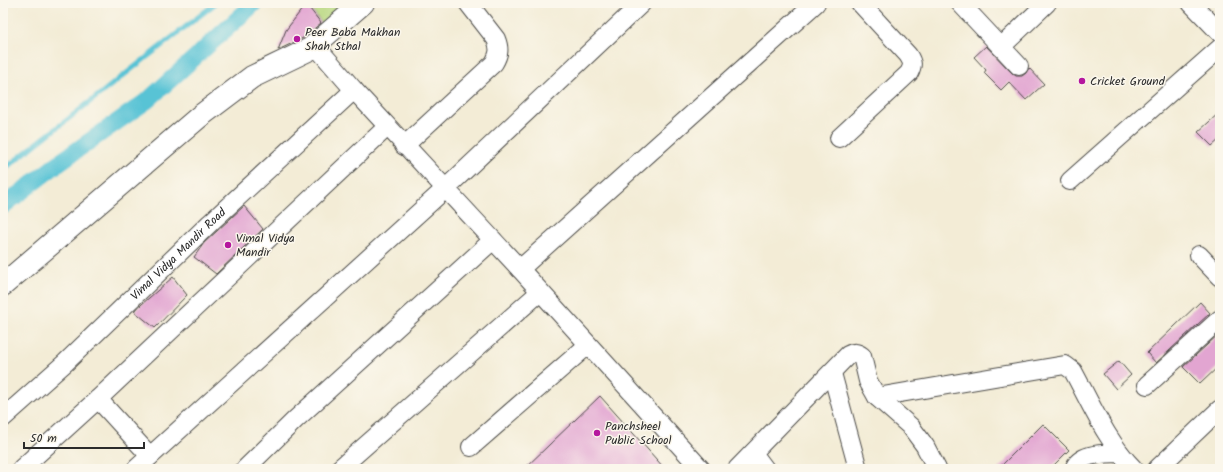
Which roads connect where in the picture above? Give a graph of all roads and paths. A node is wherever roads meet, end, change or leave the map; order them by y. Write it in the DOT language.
graph roads {
  1 [pos="363,3"];
  2 [pos="468,3"];
  3 [pos="642,3"];
  4 [pos="816,3"];
  5 [pos="860,3"];
  6 [pos="1047,3"];
  7 [pos="1191,3"];
  8 [pos="970,6"];
  9 [pos="1220,33"];
  10 [pos="314,44"];
  11 [pos="1001,47"];
  12 [pos="1220,48"];
  13 [pos="1020,66"];
  14 [pos="354,90"];
  15 [pos="387,127"];
  16 [pos="839,138"];
  17 [pos="404,146"];
  18 [pos="1070,181"];
  19 [pos="445,189"];
  20 [pos="493,240"];
  21 [pos="1199,255"];
  22 [pos="520,269"];
  23 [pos="1220,277"];
  24 [pos="3,285"];
  25 [pos="540,292"];
  26 [pos="1220,318"];
  27 [pos="588,345"];
  28 [pos="832,373"];
  29 [pos="1147,385"];
  30 [pos="877,397"];
  31 [pos="98,399"];
  32 [pos="1220,409"];
  33 [pos="3,418"];
  34 [pos="471,447"];
  35 [pos="753,453"];
  36 [pos="1120,453"];
  37 [pos="150,456"];
  38 [pos="22,469"];
  39 [pos="136,469"];
  40 [pos="244,469"];
  41 [pos="339,469"];
  42 [pos="701,469"];
  43 [pos="737,469"];
  44 [pos="765,469"];
  45 [pos="858,469"];
  46 [pos="937,469"];
  47 [pos="1074,469"];
  48 [pos="1134,469"];
  49 [pos="1157,469"];
  1 -- 10 [label="street"];
  2 -- 17 [label="street"];
  3 -- 19 [label="street"];
  4 -- 22 [label="street"];
  5 -- 16 [label="street"];
  6 -- 11 [label="street"];
  7 -- 9 [label="street"];
  8 -- 11 [label="street"];
  10 -- 14 [label="street"];
  10 -- 24 [label="street"];
  11 -- 13 [label="street"];
  12 -- 18 [label="street"];
  14 -- 15 [label="street"];
  14 -- 33 [label="street, Vimal Vidya Mandir Road"];
  15 -- 17 [label="street"];
  15 -- 31 [label="street"];
  17 -- 19 [label="street"];
  19 -- 20 [label="street"];
  19 -- 37 [label="street"];
  20 -- 22 [label="street"];
  20 -- 40 [label="street"];
  21 -- 23 [label="street"];
  22 -- 25 [label="street"];
  25 -- 27 [label="street"];
  25 -- 41 [label="street"];
  26 -- 29 [label="street"];
  27 -- 34 [label="street"];
  27 -- 42 [label="street"];
  28 -- 30 [label="street"];
  28 -- 35 [label="street"];
  28 -- 45 [label="street"];
  30 -- 36 [label="street"];
  30 -- 46 [label="street"];
  31 -- 37 [label="street"];
  31 -- 38 [label="street"];
  32 -- 49 [label="street"];
  35 -- 43 [label="street"];
  35 -- 44 [label="street"];
  36 -- 47 [label="street"];
  36 -- 48 [label="street"];
  37 -- 39 [label="street"];
}
